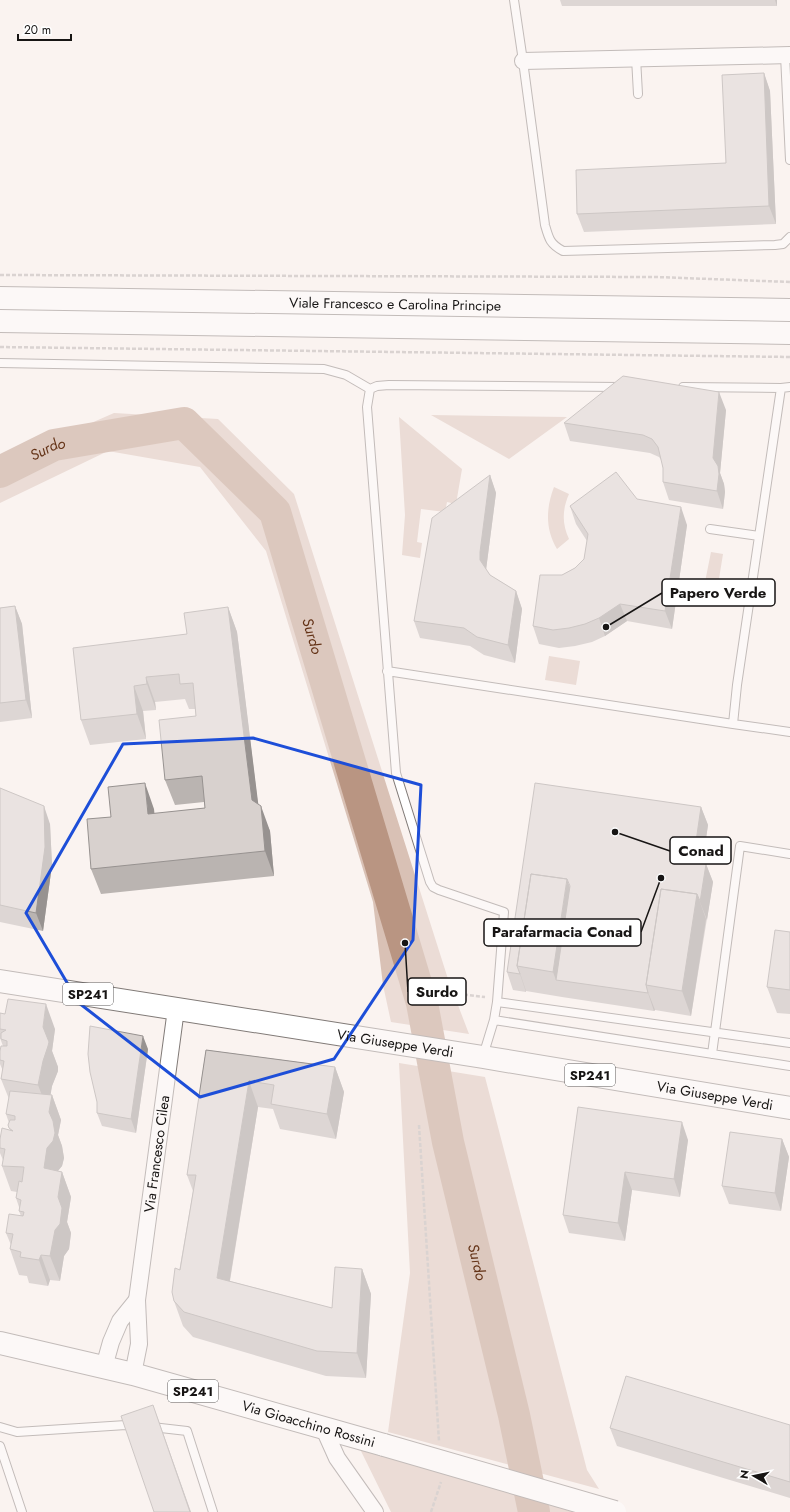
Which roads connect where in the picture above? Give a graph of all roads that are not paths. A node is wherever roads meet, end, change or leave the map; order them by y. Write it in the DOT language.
graph roads {
  1 [pos="514,0"];
  2 [pos="788,55"];
  3 [pos="636,58"];
  4 [pos="524,62"];
  5 [pos="638,94"];
  6 [pos="789,114"];
  7 [pos="790,160"];
  8 [pos="790,237"];
  9 [pos="0,298"];
  10 [pos="790,310"];
  11 [pos="0,321"];
  12 [pos="790,333"];
  13 [pos="0,363"];
  14 [pos="629,387"];
  15 [pos="677,387"];
  16 [pos="790,387"];
  17 [pos="781,388"];
  18 [pos="370,389"];
  19 [pos="710,529"];
  20 [pos="759,536"];
  21 [pos="387,671"];
  22 [pos="733,724"];
  23 [pos="790,732"];
  24 [pos="790,854"];
  25 [pos="0,981"];
  26 [pos="497,1000"];
  27 [pos="176,1008"];
  28 [pos="494,1020"];
  29 [pos="714,1033"];
  30 [pos="790,1043"];
  31 [pos="712,1054"];
  32 [pos="483,1057"];
  33 [pos="790,1066"];
  34 [pos="790,1108"];
  35 [pos="137,1300"];
  36 [pos="0,1343"];
  37 [pos="104,1368"];
  38 [pos="133,1374"];
  39 [pos="0,1427"];
  40 [pos="324,1429"];
  41 [pos="0,1446"];
  42 [pos="22,1512"];
  43 [pos="213,1512"];
  44 [pos="375,1512"];
  45 [pos="615,1512"];
  1 -- 4 [label="lane"];
  2 -- 3 [label="street"];
  2 -- 6 [label="lane"];
  3 -- 4 [label="street"];
  3 -- 5 [label="lane"];
  4 -- 8 [label="lane"];
  6 -- 7 [label="lane"];
  9 -- 10 [label="street, Viale Francesco e Carolina Principe"];
  11 -- 12 [label="street, Viale Francesco e Carolina Principe"];
  13 -- 18 [label="lane"];
  14 -- 18 [label="lane"];
  15 -- 17 [label="lane"];
  16 -- 17 [label="lane"];
  17 -- 20 [label="lane"];
  18 -- 21 [label="lane"];
  19 -- 20 [label="lane"];
  20 -- 22 [label="lane"];
  21 -- 22 [label="lane"];
  21 -- 26 [label="lane"];
  22 -- 23 [label="lane"];
  24 -- 29 [label="lane"];
  25 -- 27 [label="street, Via Giuseppe Verdi / SP241"];
  26 -- 28 [label="lane"];
  26 -- 29 [label="lane"];
  27 -- 32 [label="street, Via Giuseppe Verdi / SP241"];
  27 -- 35 [label="street, Via Francesco Cilea"];
  28 -- 31 [label="lane"];
  28 -- 32 [label="lane"];
  29 -- 30 [label="lane"];
  29 -- 31 [label="lane"];
  31 -- 33 [label="lane"];
  32 -- 34 [label="street, Via Giuseppe Verdi / SP241"];
  35 -- 37 [label="street"];
  35 -- 38 [label="street, Via Francesco Cilea"];
  36 -- 37 [label="street, Via Gioacchino Rossini / SP241"];
  37 -- 38 [label="street, Via Gioacchino Rossini / SP241"];
  38 -- 40 [label="street, Via Gioacchino Rossini / SP241"];
  39 -- 43 [label="lane"];
  40 -- 44 [label="street"];
  40 -- 45 [label="street, Via Gioacchino Rossini / SP241, bridge"];
  41 -- 42 [label="lane"];
}
